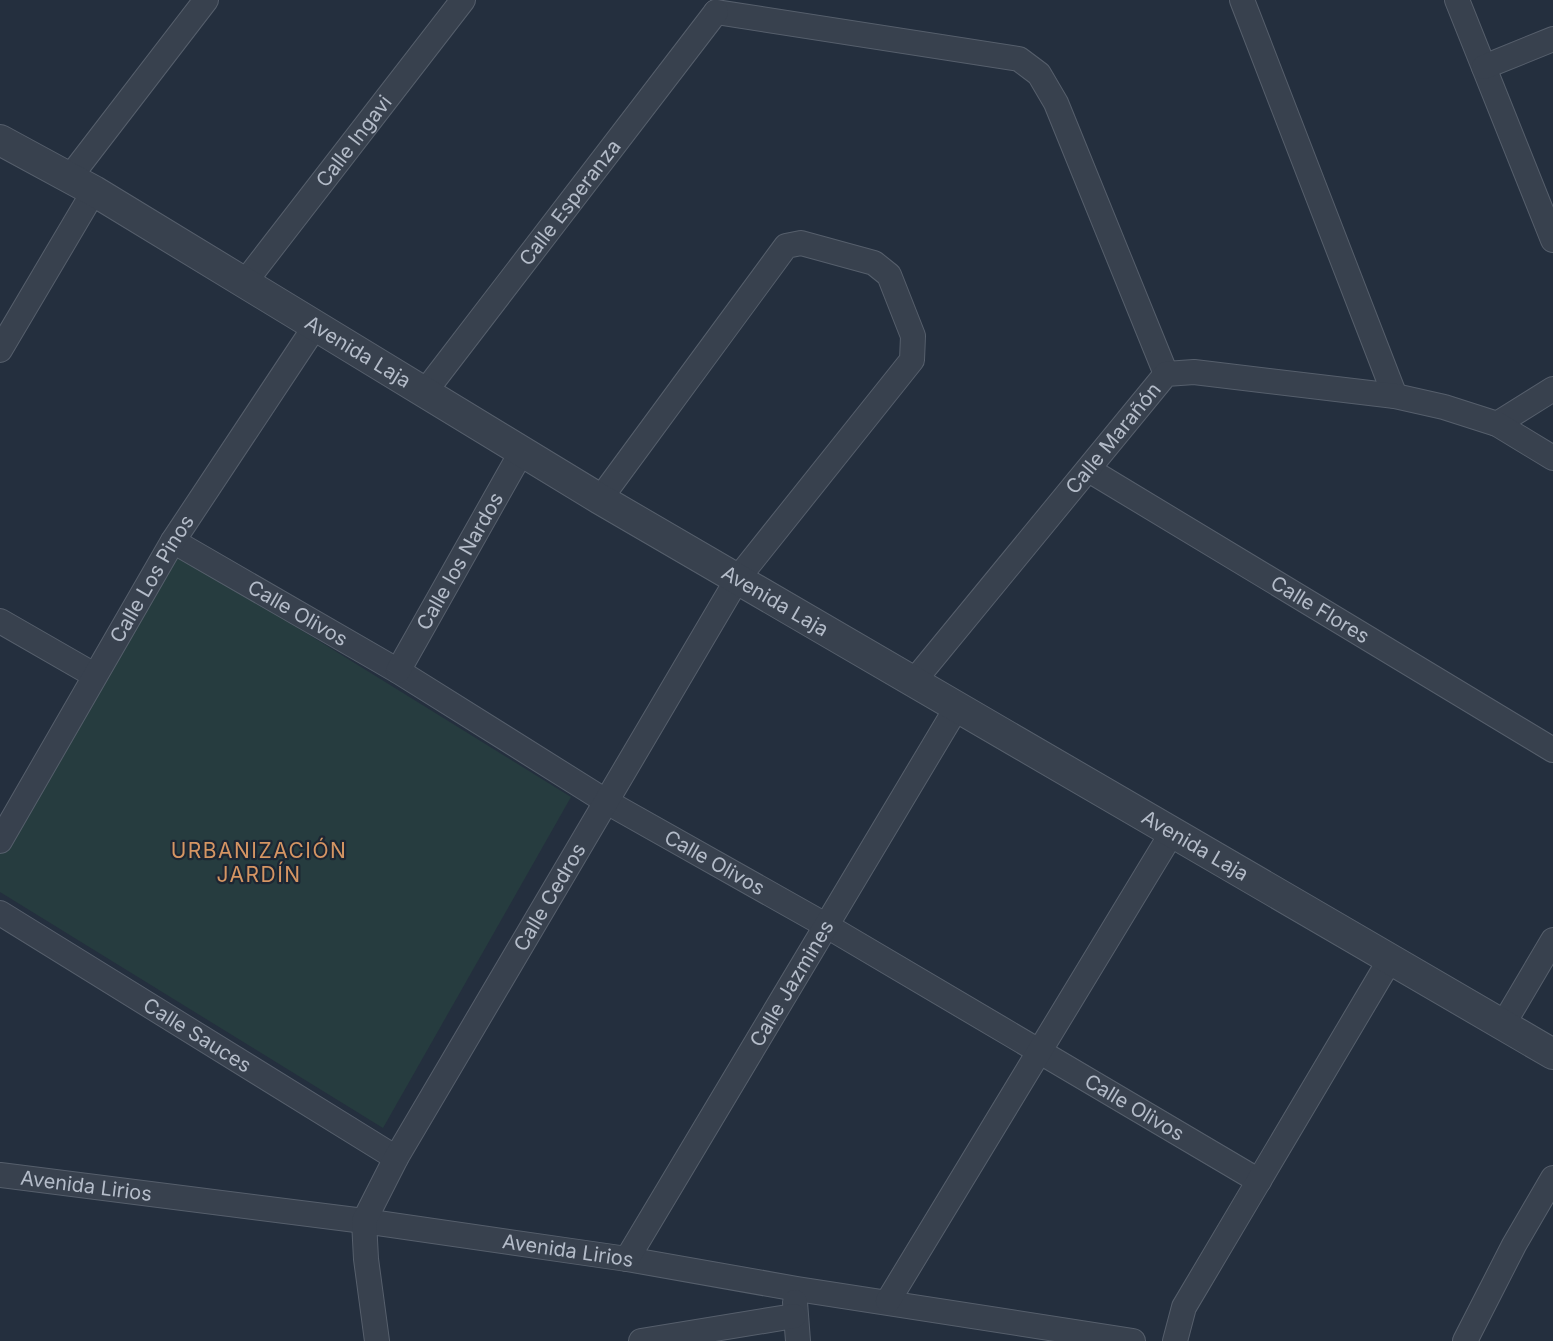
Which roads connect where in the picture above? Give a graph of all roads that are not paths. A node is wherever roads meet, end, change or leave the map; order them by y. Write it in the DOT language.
graph roads {
  1 [pos="206,0"];
  2 [pos="464,0"];
  3 [pos="1242,0"];
  4 [pos="1457,0"];
  5 [pos="714,6"];
  6 [pos="1553,39"];
  7 [pos="1484,67"];
  8 [pos="0,140"];
  9 [pos="82,184"];
  10 [pos="1553,240"];
  11 [pos="245,282"];
  12 [pos="316,325"];
  13 [pos="0,350"];
  14 [pos="1166,374"];
  15 [pos="1553,389"];
  16 [pos="424,393"];
  17 [pos="1395,396"];
  18 [pos="1497,424"];
  19 [pos="522,451"];
  20 [pos="1553,458"];
  21 [pos="1089,470"];
  22 [pos="600,499"];
  23 [pos="173,541"];
  24 [pos="738,578"];
  25 [pos="0,621"];
  26 [pos="398,671"];
  27 [pos="94,675"];
  28 [pos="914,681"];
  29 [pos="957,707"];
  30 [pos="1553,750"];
  31 [pos="607,802"];
  32 [pos="1173,831"];
  33 [pos="0,840"];
  34 [pos="0,913"];
  35 [pos="827,926"];
  36 [pos="1553,940"];
  37 [pos="1391,958"];
  38 [pos="1504,1023"];
  39 [pos="1040,1052"];
  40 [pos="1553,1054"];
  41 [pos="396,1158"];
  42 [pos="0,1175"];
  43 [pos="1553,1178"];
  44 [pos="1259,1181"];
  45 [pos="364,1221"];
  46 [pos="627,1259"];
  47 [pos="797,1289"];
  48 [pos="888,1301"];
  49 [pos="794,1316"];
  50 [pos="377,1341"];
  51 [pos="641,1341"];
  52 [pos="798,1341"];
  53 [pos="1133,1341"];
  54 [pos="1174,1341"];
  55 [pos="1465,1341"];
  1 -- 9 [label="street"];
  2 -- 11 [label="street, Calle Ingavi"];
  3 -- 17 [label="street"];
  4 -- 7 [label="street"];
  5 -- 14 [label="street"];
  5 -- 16 [label="street, Calle Esperanza"];
  6 -- 7 [label="street"];
  7 -- 10 [label="street"];
  8 -- 9 [label="street, Avenida Laja"];
  9 -- 11 [label="street, Avenida Laja"];
  9 -- 13 [label="street"];
  11 -- 12 [label="street, Avenida Laja"];
  12 -- 16 [label="street, Avenida Laja"];
  12 -- 23 [label="street, Calle Los Pinos"];
  14 -- 17 [label="street, Calle Marañón"];
  14 -- 21 [label="street, Calle Marañón"];
  15 -- 18 [label="street"];
  16 -- 19 [label="street, Avenida Laja"];
  17 -- 18 [label="street, Calle Marañón"];
  18 -- 20 [label="street, Calle Marañón"];
  19 -- 22 [label="street, Avenida Laja"];
  19 -- 26 [label="street, Calle los Nardos"];
  21 -- 28 [label="street, Calle Marañón"];
  21 -- 30 [label="street, Calle Flores"];
  22 -- 24 [label="street, Avenida Laja"];
  22 -- 24 [label="street, Calle Cedros"];
  23 -- 26 [label="street, Calle Olivos"];
  23 -- 27 [label="street, Calle Los Pinos"];
  24 -- 28 [label="street, Avenida Laja"];
  24 -- 31 [label="street, Calle Cedros"];
  25 -- 27 [label="street"];
  26 -- 31 [label="street, Calle Olivos"];
  27 -- 33 [label="street, Calle Los Pinos"];
  28 -- 29 [label="street, Avenida Laja"];
  29 -- 32 [label="street, Avenida Laja"];
  29 -- 35 [label="street, Calle Jazmines"];
  31 -- 35 [label="street, Calle Olivos"];
  31 -- 41 [label="street, Calle Cedros"];
  32 -- 37 [label="street, Avenida Laja"];
  32 -- 39 [label="street"];
  34 -- 41 [label="street, Calle Sauces"];
  35 -- 39 [label="street, Calle Olivos"];
  35 -- 46 [label="street, Calle Jazmines"];
  36 -- 38 [label="street"];
  37 -- 38 [label="street, Avenida Laja"];
  37 -- 44 [label="street"];
  38 -- 40 [label="street, Avenida Laja"];
  39 -- 44 [label="street, Calle Olivos"];
  39 -- 48 [label="street"];
  41 -- 45 [label="street, Calle Cedros"];
  42 -- 45 [label="street, Avenida Lirios"];
  43 -- 55 [label="street"];
  44 -- 54 [label="street"];
  45 -- 46 [label="street, Avenida Lirios"];
  45 -- 50 [label="street"];
  46 -- 47 [label="street, Avenida Lirios"];
  47 -- 48 [label="street, Avenida Lirios"];
  47 -- 49 [label="street"];
  48 -- 53 [label="street, Avenida Lirios"];
  49 -- 51 [label="street"];
  49 -- 52 [label="street"];
}
